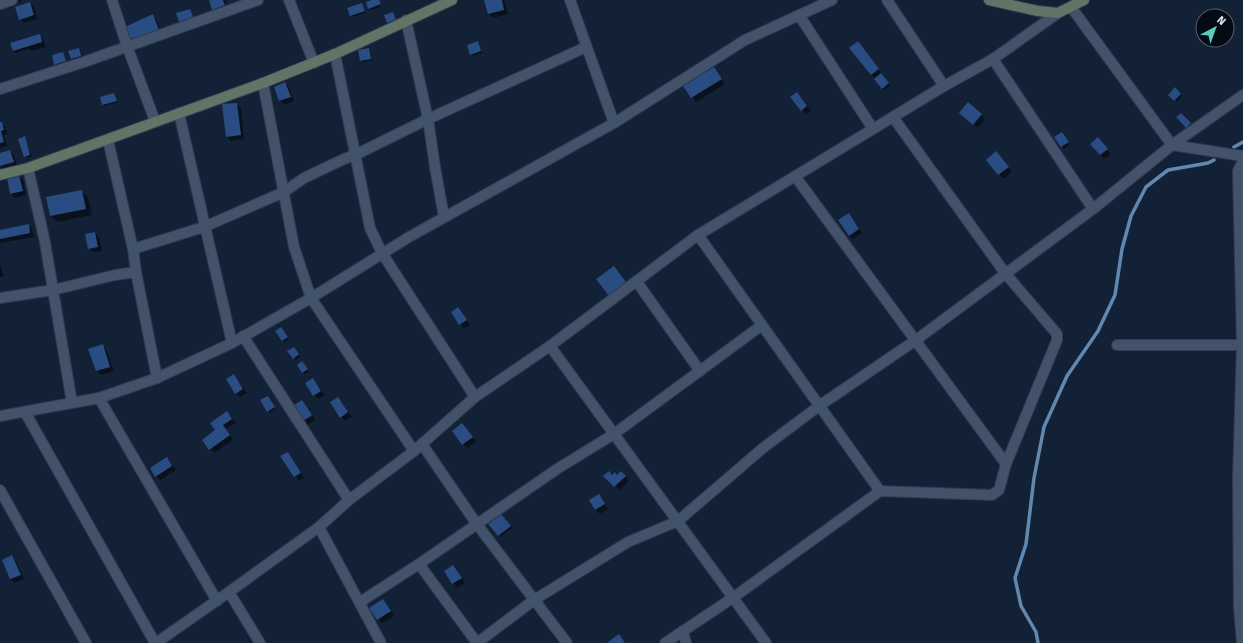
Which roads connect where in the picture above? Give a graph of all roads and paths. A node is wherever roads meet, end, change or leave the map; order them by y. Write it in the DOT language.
graph roads {
  1 [pos="12,0"];
  2 [pos="112,0"];
  3 [pos="258,0"];
  4 [pos="289,0"];
  5 [pos="452,0"];
  6 [pos="570,0"];
  7 [pos="832,0"];
  8 [pos="887,0"];
  9 [pos="989,0"];
  10 [pos="1084,0"];
  11 [pos="0,4"];
  12 [pos="1071,7"];
  13 [pos="1058,13"];
  14 [pos="799,15"];
  15 [pos="406,20"];
  16 [pos="127,46"];
  17 [pos="586,48"];
  18 [pos="335,54"];
  19 [pos="993,59"];
  20 [pos="314,63"];
  21 [pos="263,83"];
  22 [pos="944,86"];
  23 [pos="0,89"];
  24 [pos="1243,95"];
  25 [pos="179,113"];
  26 [pos="893,117"];
  27 [pos="428,119"];
  28 [pos="155,121"];
  29 [pos="614,123"];
  30 [pos="873,129"];
  31 [pos="108,140"];
  32 [pos="1172,145"];
  33 [pos="355,155"];
  34 [pos="1243,156"];
  35 [pos="1243,161"];
  36 [pos="28,168"];
  37 [pos="0,175"];
  38 [pos="795,176"];
  39 [pos="284,192"];
  40 [pos="1093,209"];
  41 [pos="444,217"];
  42 [pos="204,227"];
  43 [pos="698,235"];
  44 [pos="133,249"];
  45 [pos="382,253"];
  46 [pos="136,272"];
  47 [pos="1005,273"];
  48 [pos="637,282"];
  49 [pos="53,290"];
  50 [pos="0,298"];
  51 [pos="311,298"];
  52 [pos="762,325"];
  53 [pos="243,336"];
  54 [pos="916,340"];
  55 [pos="232,343"];
  56 [pos="1117,345"];
  57 [pos="1242,345"];
  58 [pos="550,346"];
  59 [pos="700,371"];
  60 [pos="157,378"];
  61 [pos="475,397"];
  62 [pos="99,398"];
  63 [pos="72,403"];
  64 [pos="819,406"];
  65 [pos="25,412"];
  66 [pos="0,416"];
  67 [pos="614,434"];
  68 [pos="422,444"];
  69 [pos="414,452"];
  70 [pos="1006,464"];
  71 [pos="0,490"];
  72 [pos="880,491"];
  73 [pos="349,500"];
  74 [pos="678,521"];
  75 [pos="476,523"];
  76 [pos="319,527"];
  77 [pos="419,564"];
  78 [pos="229,592"];
  79 [pos="734,597"];
  80 [pos="534,600"];
  81 [pos="217,601"];
  82 [pos="360,602"];
  83 [pos="683,631"];
  84 [pos="86,643"];
  85 [pos="155,643"];
  86 [pos="260,643"];
  87 [pos="381,643"];
  88 [pos="477,643"];
  89 [pos="567,643"];
  90 [pos="665,643"];
  91 [pos="686,643"];
  92 [pos="766,643"];
  93 [pos="1242,643"];
  1 -- 11 [label="street"];
  2 -- 16 [label="street"];
  3 -- 16 [label="street"];
  4 -- 20 [label="street"];
  5 -- 15 [label="street"];
  6 -- 17 [label="street"];
  7 -- 14 [label="street"];
  8 -- 22 [label="street"];
  9 -- 13 [label="street"];
  10 -- 12 [label="street"];
  12 -- 13 [label="street"];
  12 -- 32 [label="street"];
  13 -- 19 [label="street"];
  14 -- 29 [label="street"];
  14 -- 30 [label="street"];
  15 -- 18 [label="street"];
  15 -- 27 [label="street"];
  16 -- 23 [label="street"];
  16 -- 28 [label="street"];
  17 -- 27 [label="street"];
  17 -- 29 [label="street"];
  18 -- 20 [label="street"];
  18 -- 33 [label="street"];
  19 -- 22 [label="street"];
  19 -- 40 [label="street"];
  20 -- 21 [label="street"];
  21 -- 25 [label="street"];
  21 -- 39 [label="street"];
  22 -- 26 [label="street"];
  24 -- 32 [label="street"];
  25 -- 28 [label="street"];
  25 -- 42 [label="street"];
  26 -- 30 [label="street"];
  26 -- 47 [label="street"];
  27 -- 33 [label="street"];
  27 -- 41 [label="street"];
  28 -- 31 [label="street"];
  29 -- 41 [label="street"];
  30 -- 38 [label="street"];
  31 -- 36 [label="street"];
  31 -- 44 [label="street"];
  32 -- 34 [label="street"];
  32 -- 40 [label="street"];
  33 -- 39 [label="street"];
  33 -- 45 [label="street"];
  35 -- 57 [label="street"];
  36 -- 37 [label="street"];
  36 -- 49 [label="street"];
  38 -- 43 [label="street"];
  38 -- 54 [label="street"];
  39 -- 42 [label="street"];
  39 -- 51 [label="street"];
  40 -- 47 [label="street"];
  41 -- 45 [label="street"];
  42 -- 44 [label="street"];
  42 -- 55 [label="street"];
  43 -- 48 [label="street"];
  43 -- 52 [label="street"];
  44 -- 46 [label="street"];
  45 -- 51 [label="street"];
  45 -- 61 [label="street"];
  46 -- 49 [label="street"];
  46 -- 60 [label="street"];
  47 -- 54 [label="street"];
  47 -- 70 [label="street"];
  48 -- 58 [label="street"];
  48 -- 59 [label="street"];
  49 -- 50 [label="street"];
  49 -- 63 [label="street"];
  51 -- 53 [label="street"];
  51 -- 69 [label="street"];
  52 -- 59 [label="street"];
  52 -- 64 [label="street"];
  53 -- 55 [label="street"];
  53 -- 73 [label="street"];
  54 -- 64 [label="street"];
  54 -- 70 [label="street"];
  55 -- 60 [label="street"];
  56 -- 57 [label="street"];
  57 -- 93 [label="street"];
  58 -- 61 [label="street"];
  58 -- 67 [label="street"];
  59 -- 67 [label="street"];
  60 -- 62 [label="street"];
  61 -- 68 [label="street"];
  62 -- 63 [label="street"];
  62 -- 81 [label="street"];
  63 -- 65 [label="street"];
  64 -- 72 [label="street"];
  64 -- 74 [label="street"];
  65 -- 66 [label="street"];
  65 -- 85 [label="street"];
  67 -- 74 [label="street"];
  67 -- 75 [label="street"];
  68 -- 69 [label="street"];
  68 -- 75 [label="street"];
  69 -- 73 [label="street"];
  70 -- 72 [label="street"];
  71 -- 84 [label="street"];
  72 -- 79 [label="street"];
  73 -- 76 [label="street"];
  74 -- 79 [label="street"];
  74 -- 80 [label="street"];
  75 -- 77 [label="street"];
  75 -- 80 [label="street"];
  76 -- 78 [label="street"];
  76 -- 82 [label="street"];
  77 -- 82 [label="street"];
  77 -- 88 [label="street"];
  78 -- 81 [label="street"];
  78 -- 86 [label="street"];
  79 -- 83 [label="street"];
  79 -- 92 [label="street"];
  80 -- 88 [label="street"];
  80 -- 89 [label="street"];
  81 -- 85 [label="street"];
  82 -- 87 [label="street"];
  83 -- 90 [label="street"];
  83 -- 91 [label="street"];
}
